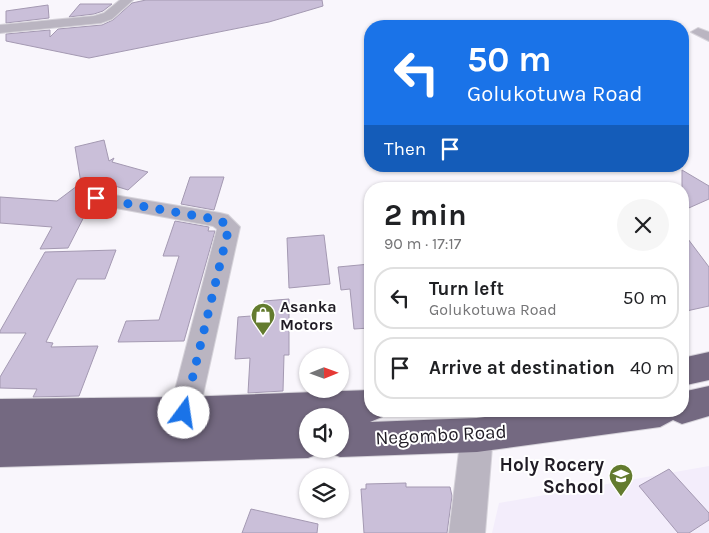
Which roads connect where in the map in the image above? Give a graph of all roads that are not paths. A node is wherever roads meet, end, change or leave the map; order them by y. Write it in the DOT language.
graph roads {
  1 [pos="126,0"];
  2 [pos="0,29"];
  3 [pos="96,198"];
  4 [pos="709,366"];
  5 [pos="689,370"];
  6 [pos="709,402"];
  7 [pos="364,406"];
  8 [pos="689,406"];
  9 [pos="184,413"];
  10 [pos="0,415"];
  11 [pos="614,417"];
  12 [pos="477,435"];
  13 [pos="349,440"];
  14 [pos="299,441"];
  15 [pos="0,449"];
  16 [pos="467,533"];
  1 -- 2 [label="street"];
  3 -- 9 [label="street"];
  4 -- 5 [label="highway"];
  6 -- 8 [label="highway"];
  7 -- 9 [label="highway, Negombo Road"];
  9 -- 10 [label="highway, Negombo Road"];
  11 -- 12 [label="highway, Negombo Road"];
  12 -- 13 [label="highway, Negombo Road"];
  12 -- 16 [label="street"];
  14 -- 15 [label="highway"];
}
